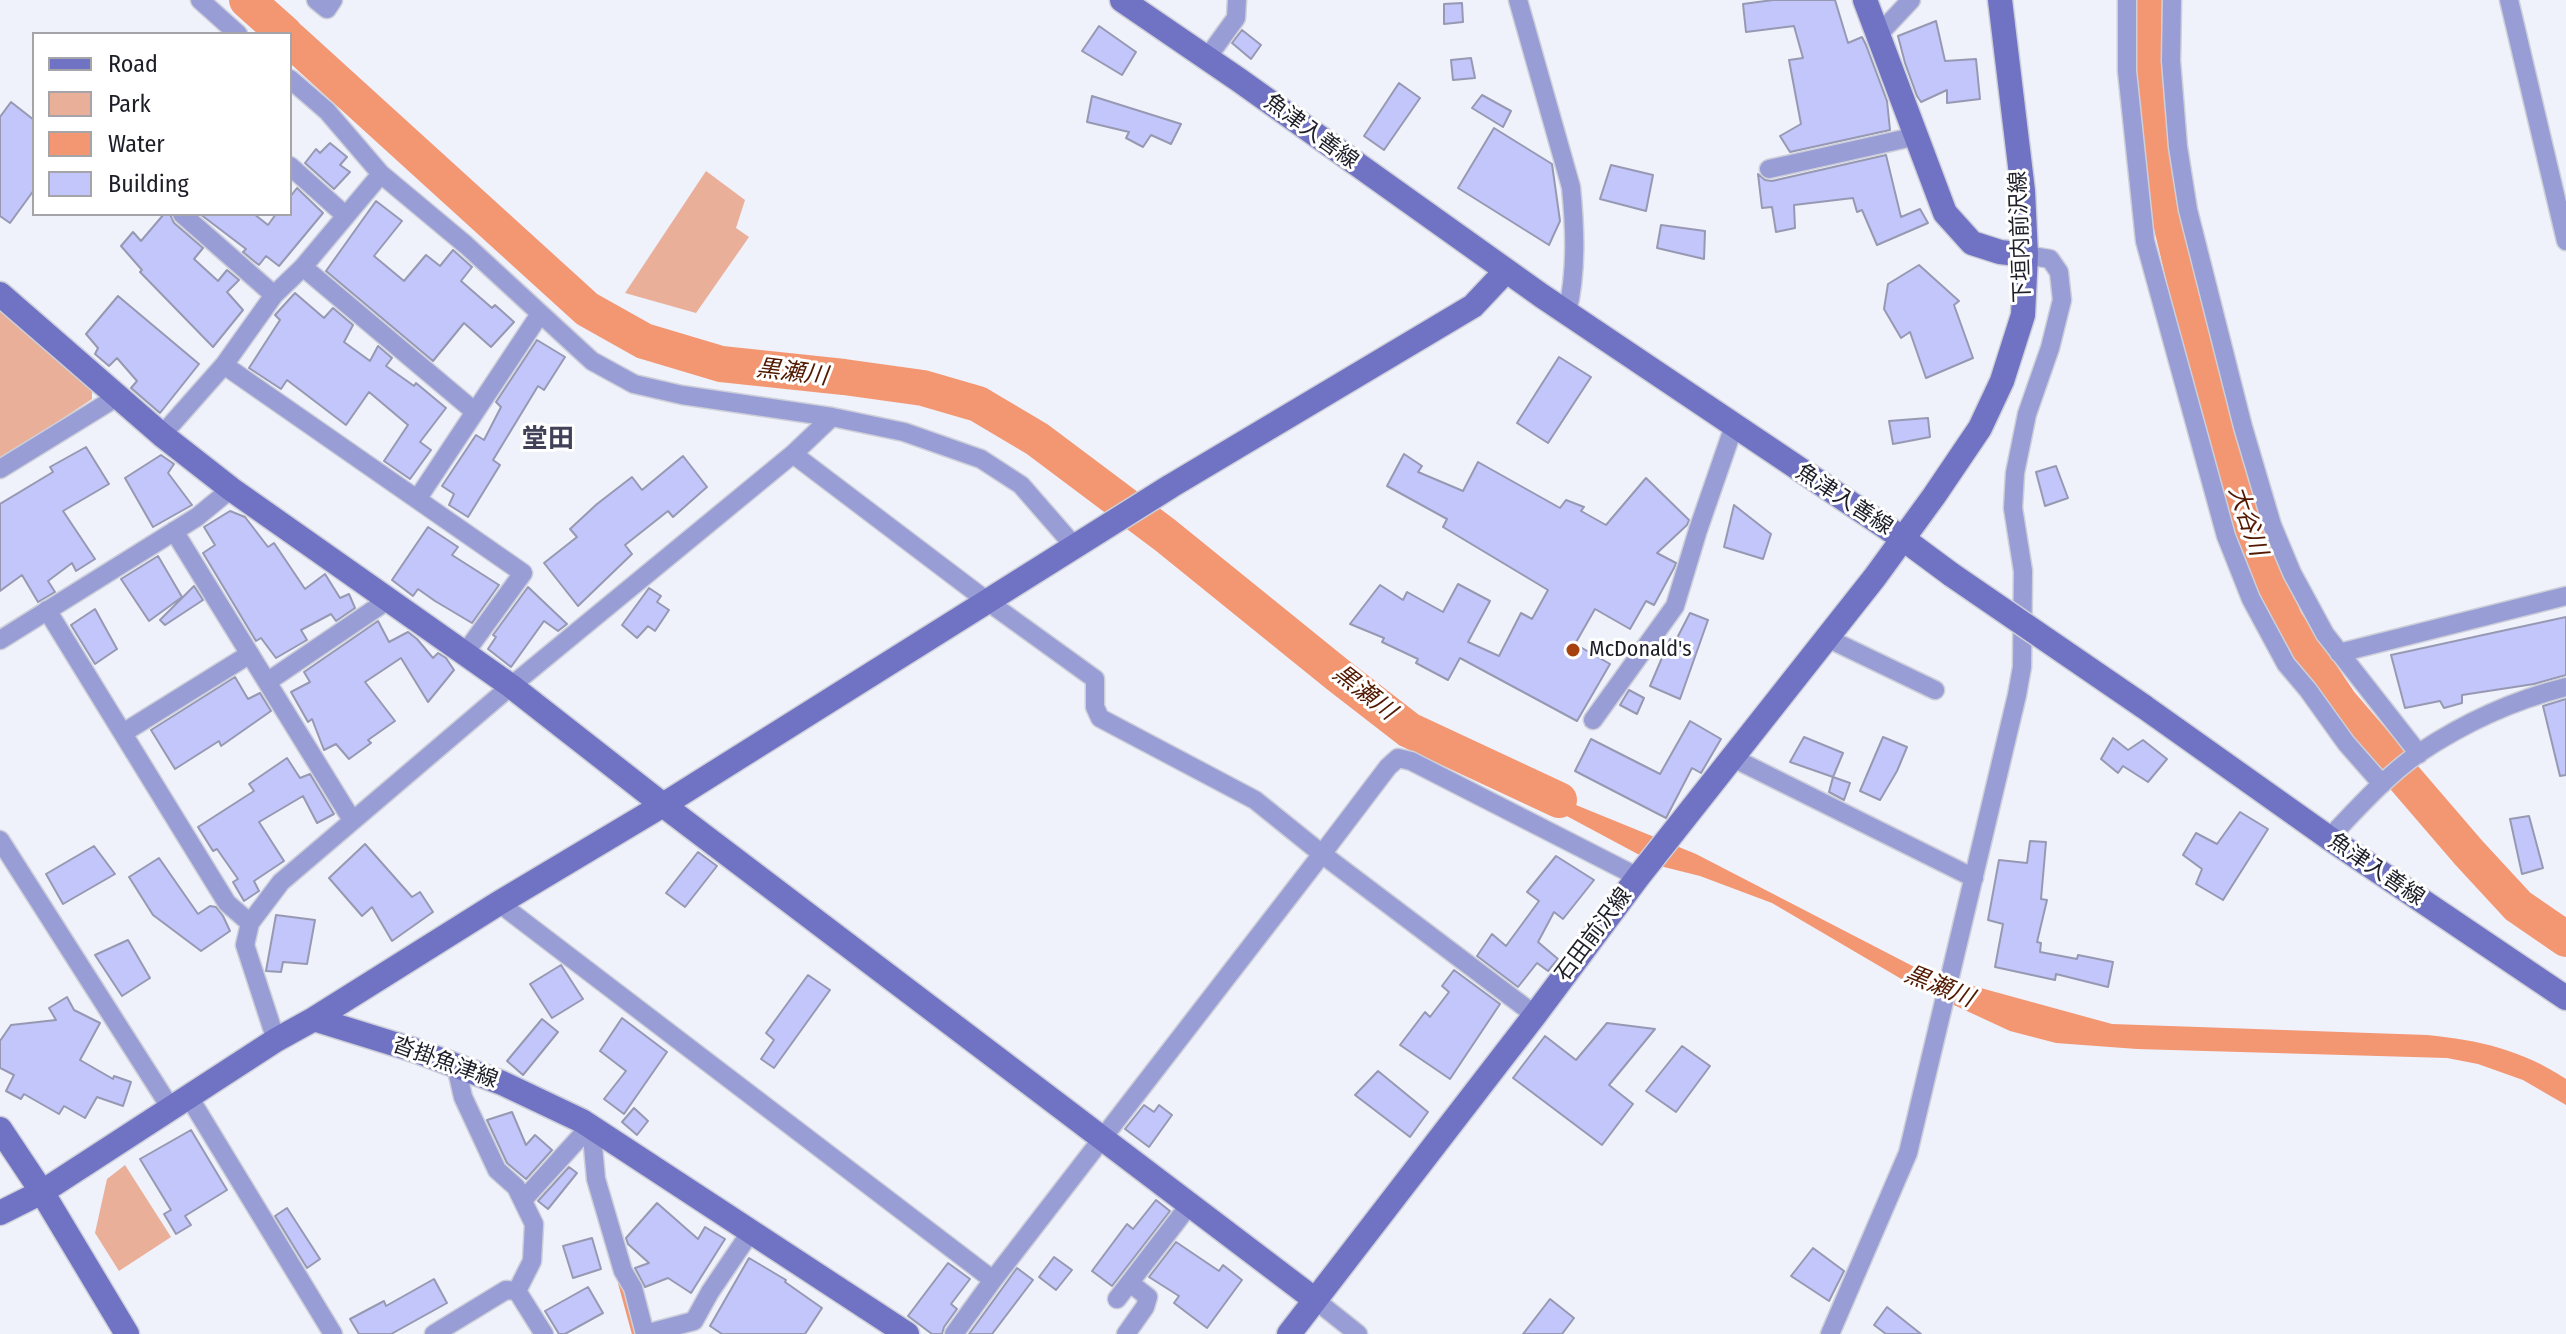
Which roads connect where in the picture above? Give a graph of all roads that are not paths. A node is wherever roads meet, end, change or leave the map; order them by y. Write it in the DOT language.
graph roads {
  1 [pos="200,0"];
  2 [pos="316,0"];
  3 [pos="333,0"];
  4 [pos="1122,0"];
  5 [pos="1237,0"];
  6 [pos="1518,0"];
  7 [pos="1865,0"];
  8 [pos="1911,0"];
  9 [pos="2000,0"];
  10 [pos="2127,0"];
  11 [pos="2172,0"];
  12 [pos="2509,0"];
  13 [pos="236,32"];
  14 [pos="1879,34"];
  15 [pos="1207,58"];
  16 [pos="292,81"];
  17 [pos="1917,136"];
  18 [pos="292,168"];
  19 [pos="1769,169"];
  20 [pos="381,174"];
  21 [pos="184,216"];
  22 [pos="346,216"];
  23 [pos="2566,241"];
  24 [pos="2026,255"];
  25 [pos="303,267"];
  26 [pos="1506,271"];
  27 [pos="0,294"];
  28 [pos="274,295"];
  29 [pos="1567,313"];
  30 [pos="540,314"];
  31 [pos="224,365"];
  32 [pos="117,397"];
  33 [pos="474,411"];
  34 [pos="832,417"];
  35 [pos="1734,426"];
  36 [pos="162,435"];
  37 [pos="793,454"];
  38 [pos="0,469"];
  39 [pos="231,489"];
  40 [pos="418,498"];
  41 [pos="174,531"];
  42 [pos="1902,538"];
  43 [pos="1075,547"];
  44 [pos="2566,596"];
  45 [pos="388,600"];
  46 [pos="987,601"];
  47 [pos="47,610"];
  48 [pos="1827,638"];
  49 [pos="0,640"];
  50 [pos="465,653"];
  51 [pos="2339,653"];
  52 [pos="250,654"];
  53 [pos="267,682"];
  54 [pos="511,686"];
  55 [pos="2566,687"];
  56 [pos="1935,690"];
  57 [pos="1593,720"];
  58 [pos="123,733"];
  59 [pos="2419,754"];
  60 [pos="1733,758"];
  61 [pos="2382,784"];
  62 [pos="663,805"];
  63 [pos="352,820"];
  64 [pos="2329,838"];
  65 [pos="0,840"];
  66 [pos="1322,854"];
  67 [pos="1638,877"];
  68 [pos="1974,878"];
  69 [pos="499,903"];
  70 [pos="250,923"];
  71 [pos="2566,998"];
  72 [pos="1535,1015"];
  73 [pos="314,1019"];
  74 [pos="276,1040"];
  75 [pos="456,1066"];
  76 [pos="180,1102"];
  77 [pos="591,1125"];
  78 [pos="0,1129"];
  79 [pos="1103,1137"];
  80 [pos="42,1192"];
  81 [pos="523,1200"];
  82 [pos="1190,1204"];
  83 [pos="0,1213"];
  84 [pos="752,1230"];
  85 [pos="993,1280"];
  86 [pos="1130,1283"];
  87 [pos="517,1291"];
  88 [pos="1117,1299"];
  89 [pos="1314,1299"];
  90 [pos="695,1327"];
  91 [pos="127,1334"];
  92 [pos="333,1334"];
  93 [pos="434,1334"];
  94 [pos="544,1334"];
  95 [pos="645,1334"];
  96 [pos="907,1334"];
  97 [pos="954,1334"];
  98 [pos="1126,1334"];
  99 [pos="1289,1334"];
  100 [pos="1358,1334"];
  101 [pos="1830,1334"];
  1 -- 13 [label="street"];
  2 -- 3 [label="street"];
  4 -- 15 [label="main road, 魚津入善線"];
  5 -- 15 [label="street"];
  6 -- 29 [label="street"];
  7 -- 14 [label="main road"];
  8 -- 14 [label="street"];
  9 -- 24 [label="main road, 下垣内前沢線"];
  10 -- 61 [label="street"];
  11 -- 51 [label="street"];
  12 -- 23 [label="street"];
  14 -- 17 [label="main road"];
  15 -- 26 [label="main road, 魚津入善線"];
  16 -- 20 [label="street"];
  17 -- 19 [label="street"];
  17 -- 24 [label="main road"];
  18 -- 22 [label="street"];
  20 -- 22 [label="street"];
  20 -- 30 [label="street"];
  21 -- 28 [label="street"];
  22 -- 25 [label="street"];
  24 -- 42 [label="main road, 下垣内前沢線"];
  24 -- 68 [label="street"];
  25 -- 28 [label="street"];
  25 -- 33 [label="street"];
  26 -- 29 [label="main road, 魚津入善線"];
  26 -- 43 [label="main road"];
  27 -- 32 [label="main road"];
  28 -- 31 [label="street"];
  29 -- 35 [label="main road, 魚津入善線"];
  30 -- 33 [label="street"];
  30 -- 34 [label="street"];
  31 -- 36 [label="street"];
  31 -- 40 [label="street"];
  32 -- 36 [label="main road"];
  32 -- 38 [label="street"];
  33 -- 40 [label="street"];
  34 -- 37 [label="street"];
  34 -- 43 [label="street"];
  35 -- 42 [label="main road, 魚津入善線"];
  35 -- 57 [label="street"];
  36 -- 39 [label="main road"];
  37 -- 46 [label="street"];
  37 -- 54 [label="street"];
  39 -- 41 [label="street"];
  39 -- 45 [label="main road"];
  40 -- 50 [label="street"];
  41 -- 47 [label="street"];
  41 -- 52 [label="street"];
  42 -- 48 [label="main road, 石田前沢線"];
  42 -- 64 [label="main road, 魚津入善線, bridge"];
  43 -- 46 [label="main road"];
  44 -- 51 [label="street"];
  45 -- 50 [label="main road"];
  45 -- 53 [label="street"];
  46 -- 62 [label="main road"];
  46 -- 66 [label="street"];
  47 -- 49 [label="street"];
  47 -- 58 [label="street"];
  48 -- 56 [label="street"];
  48 -- 60 [label="main road, 石田前沢線"];
  50 -- 54 [label="main road"];
  51 -- 59 [label="street"];
  52 -- 53 [label="street"];
  52 -- 58 [label="street"];
  53 -- 63 [label="street"];
  54 -- 62 [label="main road"];
  54 -- 63 [label="street"];
  55 -- 59 [label="street"];
  58 -- 70 [label="street"];
  59 -- 61 [label="street"];
  60 -- 67 [label="main road, 石田前沢線"];
  60 -- 68 [label="street"];
  61 -- 64 [label="street"];
  62 -- 69 [label="main road"];
  62 -- 79 [label="main road"];
  63 -- 70 [label="street"];
  64 -- 71 [label="main road, 魚津入善線"];
  65 -- 76 [label="street"];
  66 -- 67 [label="street"];
  66 -- 72 [label="street"];
  66 -- 79 [label="street"];
  67 -- 72 [label="main road, 石田前沢線"];
  68 -- 101 [label="street"];
  69 -- 73 [label="main road"];
  69 -- 85 [label="street"];
  70 -- 74 [label="street"];
  72 -- 89 [label="main road, 石田前沢線"];
  73 -- 74 [label="main road"];
  73 -- 75 [label="main road, 沓掛魚津線"];
  74 -- 76 [label="main road"];
  75 -- 77 [label="main road, 沓掛魚津線"];
  75 -- 81 [label="street"];
  76 -- 80 [label="main road"];
  76 -- 92 [label="street"];
  77 -- 81 [label="street"];
  77 -- 84 [label="main road, 沓掛魚津線"];
  77 -- 95 [label="street"];
  78 -- 80 [label="main road"];
  79 -- 82 [label="main road"];
  79 -- 85 [label="street"];
  80 -- 83 [label="main road"];
  80 -- 91 [label="main road"];
  81 -- 87 [label="street"];
  82 -- 86 [label="street"];
  82 -- 89 [label="main road"];
  84 -- 90 [label="street"];
  84 -- 96 [label="main road, 沓掛魚津線"];
  85 -- 97 [label="street"];
  86 -- 88 [label="street"];
  86 -- 98 [label="street"];
  87 -- 93 [label="street"];
  87 -- 94 [label="street"];
  89 -- 99 [label="main road, 石田前沢線"];
  89 -- 100 [label="street"];
  90 -- 95 [label="street"];
}
